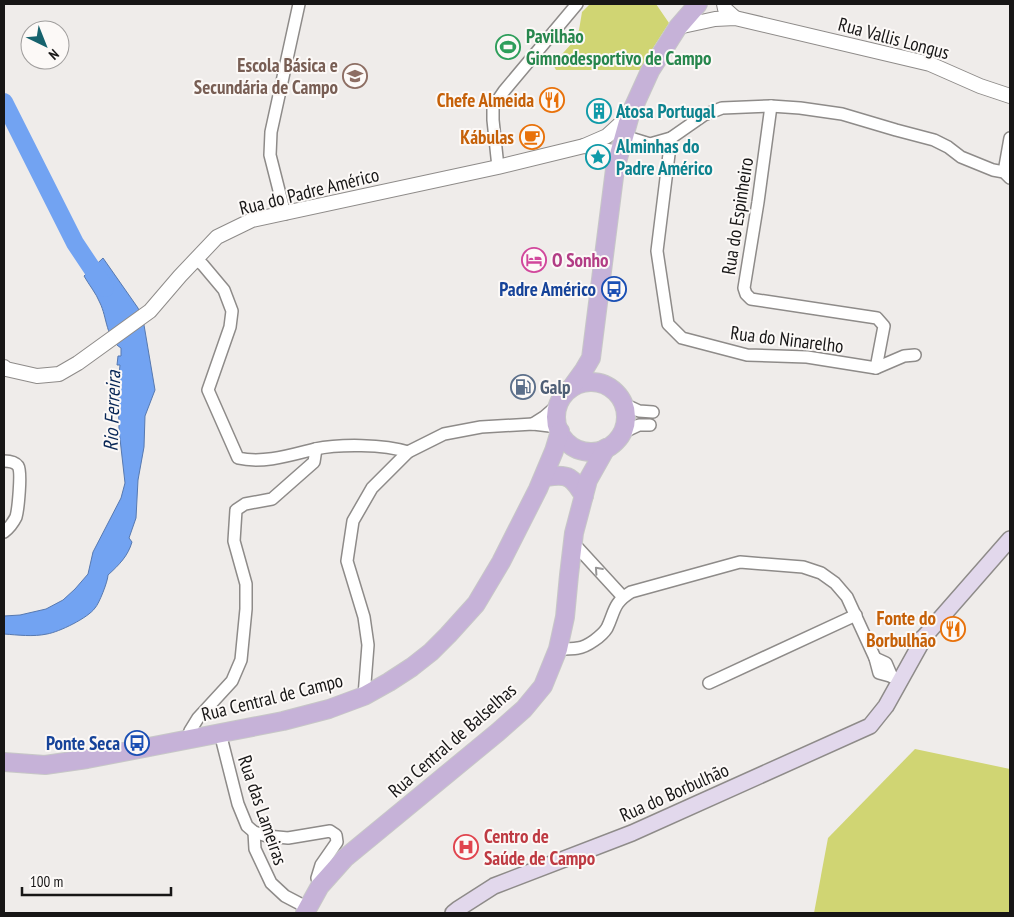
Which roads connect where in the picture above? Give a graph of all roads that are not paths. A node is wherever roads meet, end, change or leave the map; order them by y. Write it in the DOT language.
graph roads {
  1 [pos="300,4"];
  2 [pos="577,4"];
  3 [pos="698,4"];
  4 [pos="702,4"];
  5 [pos="724,9"];
  6 [pos="715,19"];
  7 [pos="678,27"];
  8 [pos="1010,96"];
  9 [pos="771,106"];
  10 [pos="672,138"];
  11 [pos="1010,138"];
  12 [pos="618,142"];
  13 [pos="584,146"];
  14 [pos="498,167"];
  15 [pos="1007,175"];
  16 [pos="285,214"];
  17 [pos="196,259"];
  18 [pos="915,355"];
  19 [pos="591,358"];
  20 [pos="4,367"];
  21 [pos="876,368"];
  22 [pos="607,386"];
  23 [pos="571,388"];
  24 [pos="559,404"];
  25 [pos="624,404"];
  26 [pos="652,412"];
  27 [pos="533,424"];
  28 [pos="650,426"];
  29 [pos="559,429"];
  30 [pos="622,433"];
  31 [pos="606,448"];
  32 [pos="316,449"];
  33 [pos="577,449"];
  34 [pos="408,452"];
  35 [pos="4,461"];
  36 [pos="542,483"];
  37 [pos="586,488"];
  38 [pos="4,532"];
  39 [pos="1010,539"];
  40 [pos="573,544"];
  41 [pos="623,597"];
  42 [pos="856,615"];
  43 [pos="558,649"];
  44 [pos="896,678"];
  45 [pos="709,683"];
  46 [pos="364,696"];
  47 [pos="857,732"];
  48 [pos="220,733"];
  49 [pos="187,740"];
  50 [pos="4,762"];
  51 [pos="254,832"];
  52 [pos="320,886"];
  53 [pos="306,911"];
  54 [pos="452,913"];
  1 -- 16 [label="street"];
  2 -- 14 [label="street"];
  3 -- 7 [label="main road"];
  4 -- 6 [label="street"];
  5 -- 6 [label="street, Rua Vallis Longus"];
  5 -- 8 [label="street, Rua Vallis Longus"];
  6 -- 7 [label="street, Rua Vallis Longus"];
  7 -- 12 [label="main road"];
  9 -- 10 [label="street"];
  9 -- 15 [label="street"];
  9 -- 21 [label="street, Rua do Espinheiro"];
  10 -- 12 [label="street"];
  10 -- 21 [label="street, Rua do Ninarelho"];
  11 -- 15 [label="street"];
  12 -- 13 [label="street, Rua do Padre Américo"];
  12 -- 13 [label="street, Rua do Padre Américo"];
  12 -- 19 [label="main road"];
  13 -- 14 [label="street, Rua do Padre Américo"];
  14 -- 16 [label="street, Rua do Padre Américo"];
  16 -- 17 [label="street, Rua do Padre Américo"];
  17 -- 20 [label="street, Rua do Padre Américo"];
  17 -- 32 [label="street"];
  18 -- 21 [label="street"];
  19 -- 22 [label="main road"];
  19 -- 23 [label="main road"];
  22 -- 23 [label="main road"];
  22 -- 25 [label="main road"];
  23 -- 24 [label="main road"];
  24 -- 27 [label="street"];
  24 -- 29 [label="main road"];
  25 -- 26 [label="street"];
  25 -- 30 [label="main road"];
  27 -- 29 [label="street"];
  27 -- 34 [label="street"];
  28 -- 30 [label="street"];
  29 -- 33 [label="main road"];
  29 -- 36 [label="main road, Rua Central de Campo"];
  30 -- 31 [label="main road"];
  31 -- 33 [label="main road"];
  31 -- 37 [label="main road, Rua Central de Balselhas"];
  32 -- 34 [label="street"];
  32 -- 49 [label="street"];
  33 -- 36 [label="main road, Rua Central de Campo"];
  33 -- 37 [label="main road, Rua Central de Balselhas"];
  34 -- 46 [label="street"];
  35 -- 38 [label="street"];
  36 -- 37 [label="main road"];
  36 -- 46 [label="main road, Rua Central de Campo"];
  37 -- 40 [label="main road, Rua Central de Balselhas"];
  39 -- 44 [label="main road, Rua do Borbulhão"];
  41 -- 40 [label="street, one-way"];
  40 -- 43 [label="main road, Rua Central de Balselhas"];
  41 -- 42 [label="street"];
  41 -- 43 [label="street"];
  42 -- 44 [label="street"];
  42 -- 45 [label="street"];
  43 -- 52 [label="main road, Rua Central de Balselhas"];
  44 -- 47 [label="main road, Rua do Borbulhão"];
  44 -- 47 [label="main road, Rua do Borbulhão"];
  46 -- 48 [label="main road, Rua Central de Campo"];
  47 -- 54 [label="main road, Rua do Borbulhão"];
  48 -- 49 [label="main road, Rua Central de Campo"];
  48 -- 51 [label="street, Rua das Lameiras"];
  49 -- 50 [label="main road, Rua Central de Campo"];
  51 -- 52 [label="street"];
  51 -- 53 [label="street, Rua das Lameiras"];
  52 -- 53 [label="main road, Rua Central de Balselhas"];
}
